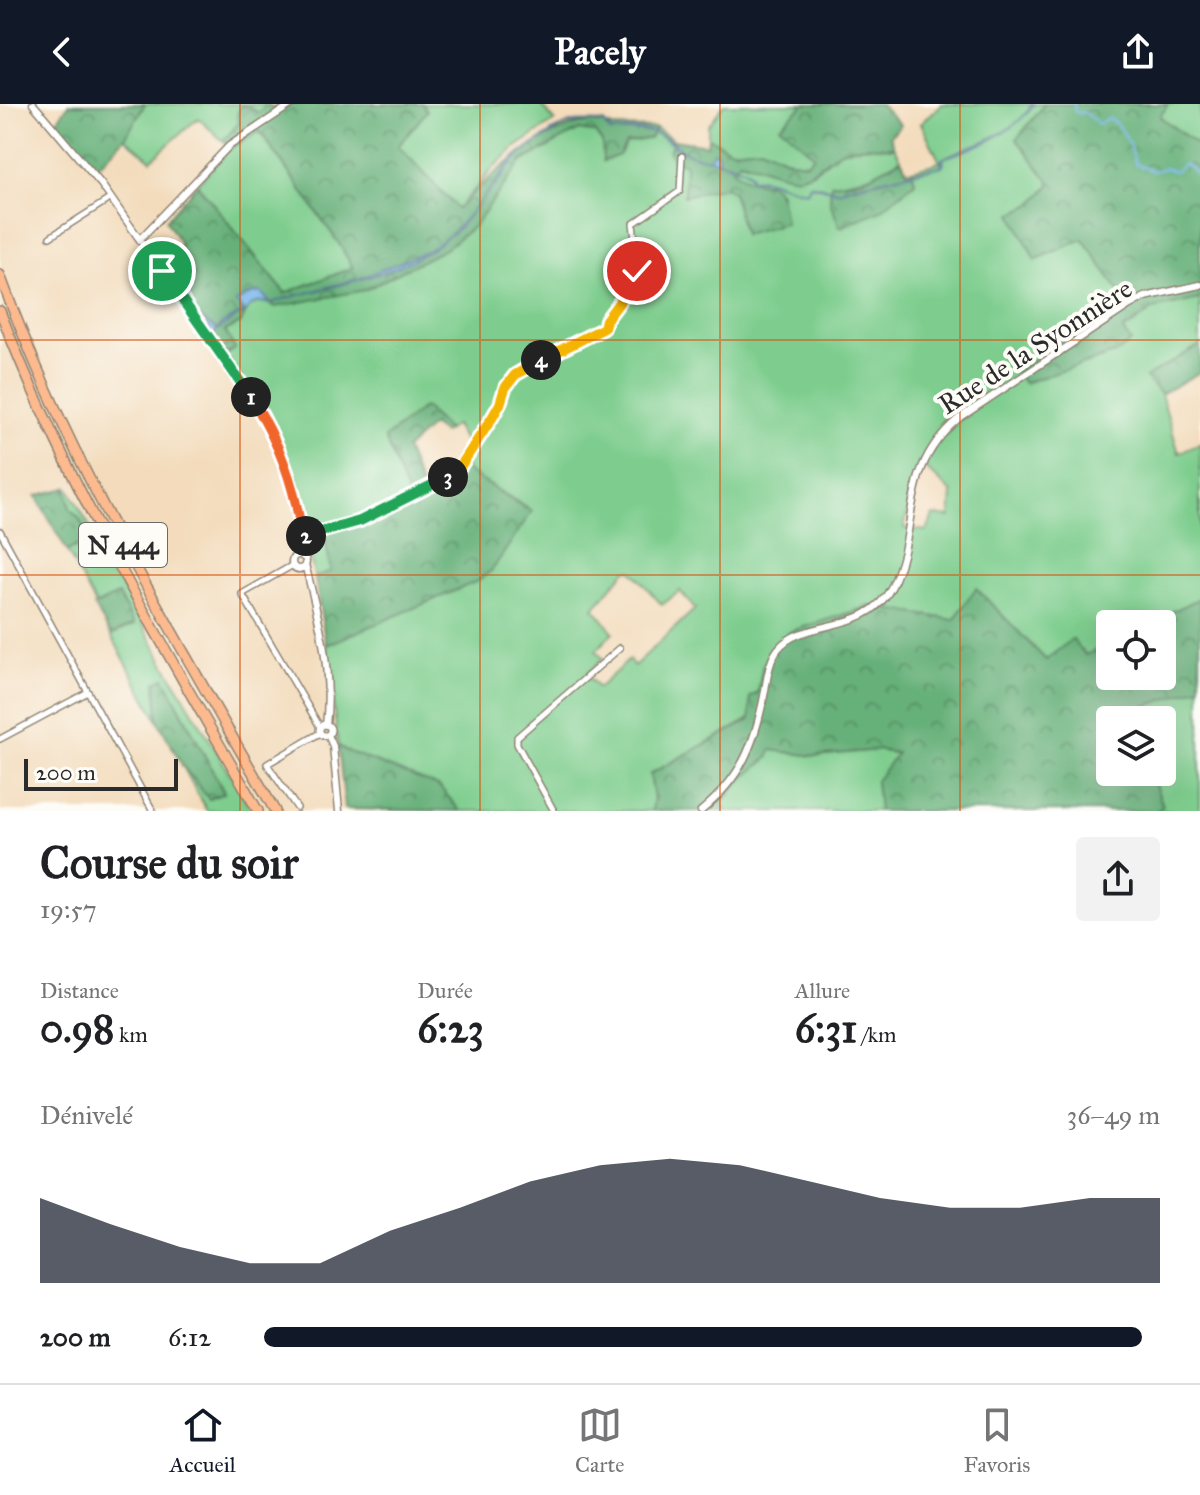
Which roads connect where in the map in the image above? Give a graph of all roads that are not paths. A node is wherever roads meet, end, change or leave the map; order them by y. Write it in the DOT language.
graph roads {
  1 [pos="33,104"];
  2 [pos="292,104"];
  3 [pos="682,156"];
  4 [pos="111,198"];
  5 [pos="50,237"];
  6 [pos="140,239"];
  7 [pos="0,275"];
  8 [pos="1200,285"];
  9 [pos="0,311"];
  10 [pos="0,531"];
  11 [pos="302,537"];
  12 [pos="300,564"];
  13 [pos="620,648"];
  14 [pos="88,692"];
  15 [pos="322,728"];
  16 [pos="0,739"];
  17 [pos="297,808"];
  18 [pos="153,811"];
  19 [pos="258,811"];
  20 [pos="275,811"];
  21 [pos="339,811"];
  22 [pos="554,811"];
  23 [pos="701,811"];
  1 -- 4 [label="street"];
  2 -- 6 [label="street"];
  3 -- 11 [label="street"];
  4 -- 5 [label="street"];
  4 -- 6 [label="street"];
  6 -- 11 [label="street"];
  7 -- 20 [label="highway, N 444"];
  8 -- 23 [label="street, Rue de la Syonnière"];
  9 -- 19 [label="highway, N 444"];
  10 -- 14 [label="street"];
  11 -- 12 [label="street"];
  11 -- 12 [label="street"];
  12 -- 15 [label="street"];
  12 -- 15 [label="street"];
  13 -- 22 [label="street"];
  14 -- 16 [label="street"];
  14 -- 18 [label="street"];
  15 -- 17 [label="street"];
  15 -- 21 [label="street"];
}
